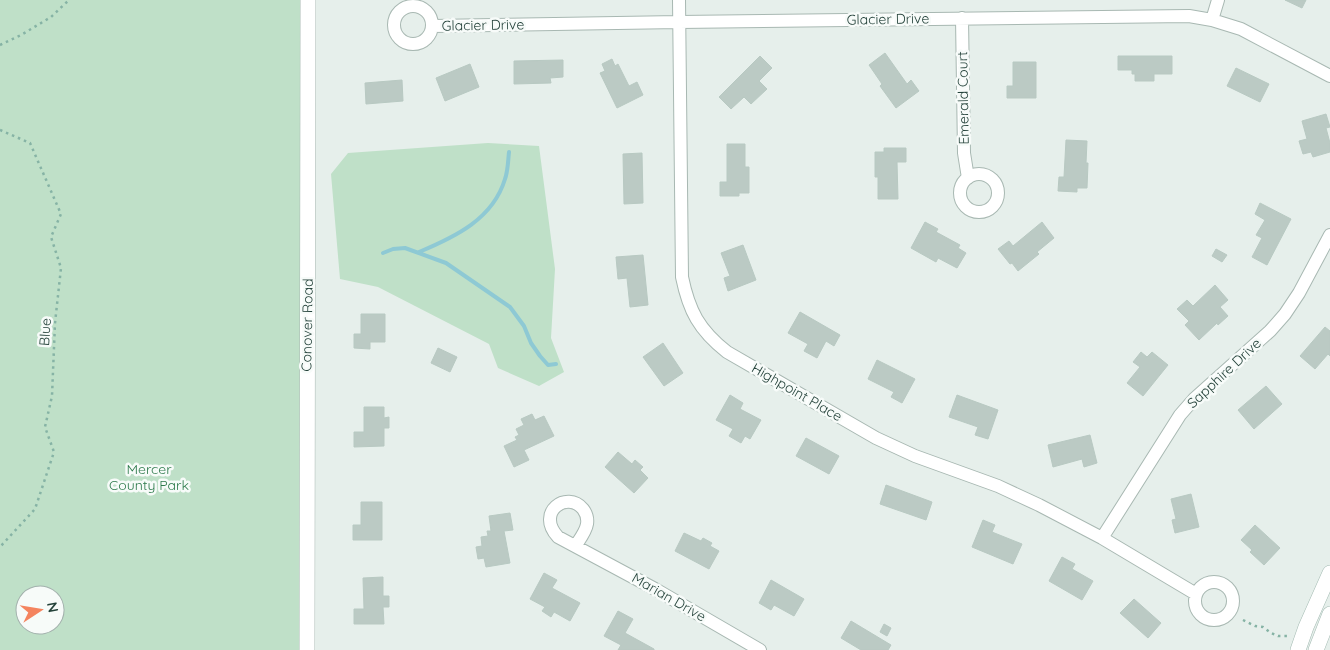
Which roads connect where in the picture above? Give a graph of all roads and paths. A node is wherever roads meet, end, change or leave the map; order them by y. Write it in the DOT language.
graph roads {
  1 [pos="69,0"];
  2 [pos="308,0"];
  3 [pos="678,0"];
  4 [pos="1218,0"];
  5 [pos="962,18"];
  6 [pos="1212,20"];
  7 [pos="679,22"];
  8 [pos="433,26"];
  9 [pos="0,46"];
  10 [pos="1330,76"];
  11 [pos="0,130"];
  12 [pos="968,178"];
  13 [pos="1330,235"];
  14 [pos="1102,538"];
  15 [pos="576,545"];
  16 [pos="0,546"];
  17 [pos="1330,573"];
  18 [pos="1196,594"];
  19 [pos="1330,614"];
  20 [pos="1243,620"];
  21 [pos="1287,636"];
  22 [pos="307,650"];
  23 [pos="760,650"];
  24 [pos="1298,650"];
  25 [pos="1316,650"];
  1 -- 9 [label="path"];
  2 -- 22 [label="street, Conover Road"];
  3 -- 7 [label="street, Highpoint Place"];
  4 -- 6 [label="street"];
  5 -- 6 [label="street, Glacier Drive"];
  5 -- 7 [label="street, Glacier Drive"];
  5 -- 12 [label="street, Emerald Court"];
  6 -- 10 [label="street, Glacier Drive"];
  7 -- 8 [label="street, Glacier Drive"];
  7 -- 14 [label="street, Highpoint Place"];
  11 -- 16 [label="path, Blue"];
  13 -- 14 [label="street, Sapphire Drive"];
  14 -- 18 [label="street, Highpoint Place"];
  15 -- 23 [label="street, Marian Drive"];
  17 -- 24 [label="street"];
  19 -- 25 [label="street"];
  20 -- 21 [label="path"];
}
